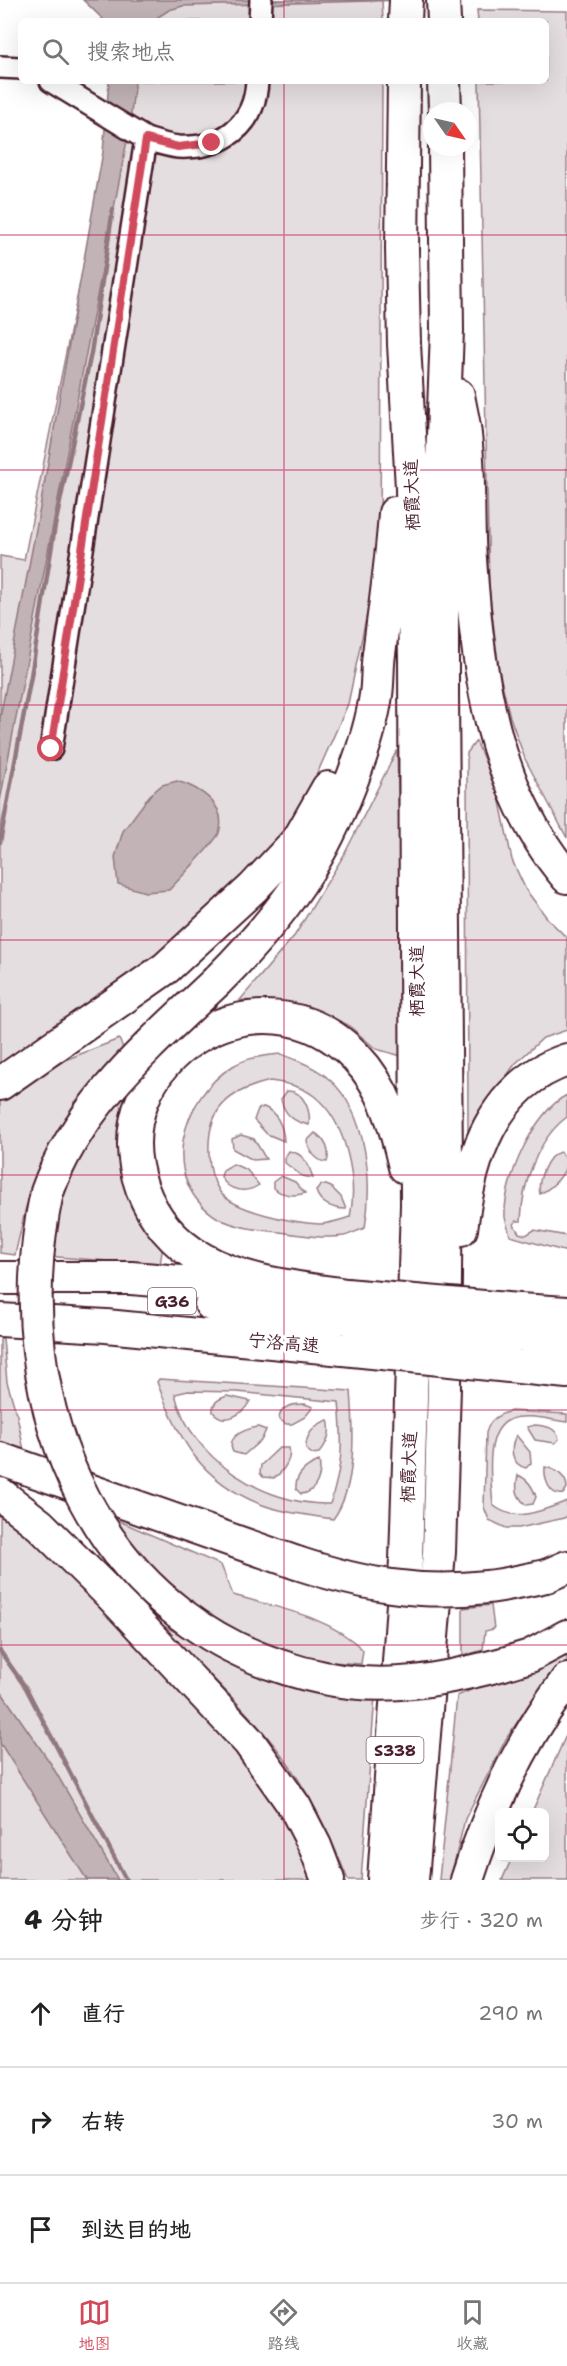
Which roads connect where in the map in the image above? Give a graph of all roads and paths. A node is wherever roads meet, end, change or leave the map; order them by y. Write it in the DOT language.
graph roads {
  1 [pos="406,0"];
  2 [pos="444,0"];
  3 [pos="405,18"];
  4 [pos="444,18"];
  5 [pos="0,67"];
  6 [pos="18,68"];
  7 [pos="56,84"];
  8 [pos="257,84"];
  9 [pos="404,84"];
  10 [pos="444,84"];
  11 [pos="445,102"];
  12 [pos="146,139"];
  13 [pos="445,156"];
  14 [pos="447,330"];
  15 [pos="404,345"];
  16 [pos="379,656"];
  17 [pos="51,749"];
  18 [pos="567,876"];
  19 [pos="567,1060"];
  20 [pos="0,1084"];
  21 [pos="0,1278"];
  22 [pos="0,1288"];
  23 [pos="345,1306"];
  24 [pos="535,1317"];
  25 [pos="567,1319"];
  26 [pos="0,1320"];
  27 [pos="567,1341"];
  28 [pos="567,1372"];
  29 [pos="0,1459"];
  30 [pos="0,1494"];
  31 [pos="439,1552"];
  32 [pos="556,1571"];
  33 [pos="403,1619"];
  34 [pos="567,1636"];
  35 [pos="567,1680"];
  36 [pos="328,1880"];
  37 [pos="384,1880"];
  38 [pos="412,1880"];
  39 [pos="467,1880"];
  1 -- 3 [label="highway"];
  2 -- 4 [label="highway"];
  5 -- 6 [label="street"];
  7 -- 12 [label="street"];
  8 -- 12 [label="street"];
  9 -- 15 [label="highway, 栖霞大道"];
  10 -- 11 [label="highway"];
  12 -- 17 [label="street"];
  13 -- 14 [label="highway, 栖霞大道"];
  14 -- 18 [label="highway"];
  14 -- 31 [label="highway, 栖霞大道"];
  15 -- 16 [label="highway"];
  15 -- 33 [label="highway, 栖霞大道"];
  16 -- 20 [label="highway"];
  16 -- 34 [label="highway, bridge"];
  19 -- 31 [label="highway"];
  21 -- 23 [label="highway"];
  22 -- 23 [label="highway, 宁洛高速 / G36"];
  23 -- 24 [label="highway, 宁洛高速 / G36, bridge"];
  23 -- 33 [label="highway"];
  24 -- 25 [label="highway"];
  24 -- 27 [label="highway, 宁洛高速 / G36"];
  26 -- 28 [label="highway, 宁洛高速 / G36, bridge"];
  29 -- 32 [label="highway, bridge"];
  30 -- 36 [label="highway"];
  31 -- 38 [label="highway, 栖霞大道 / S338"];
  33 -- 37 [label="highway, 栖霞大道 / S338"];
  35 -- 39 [label="highway"];
}
